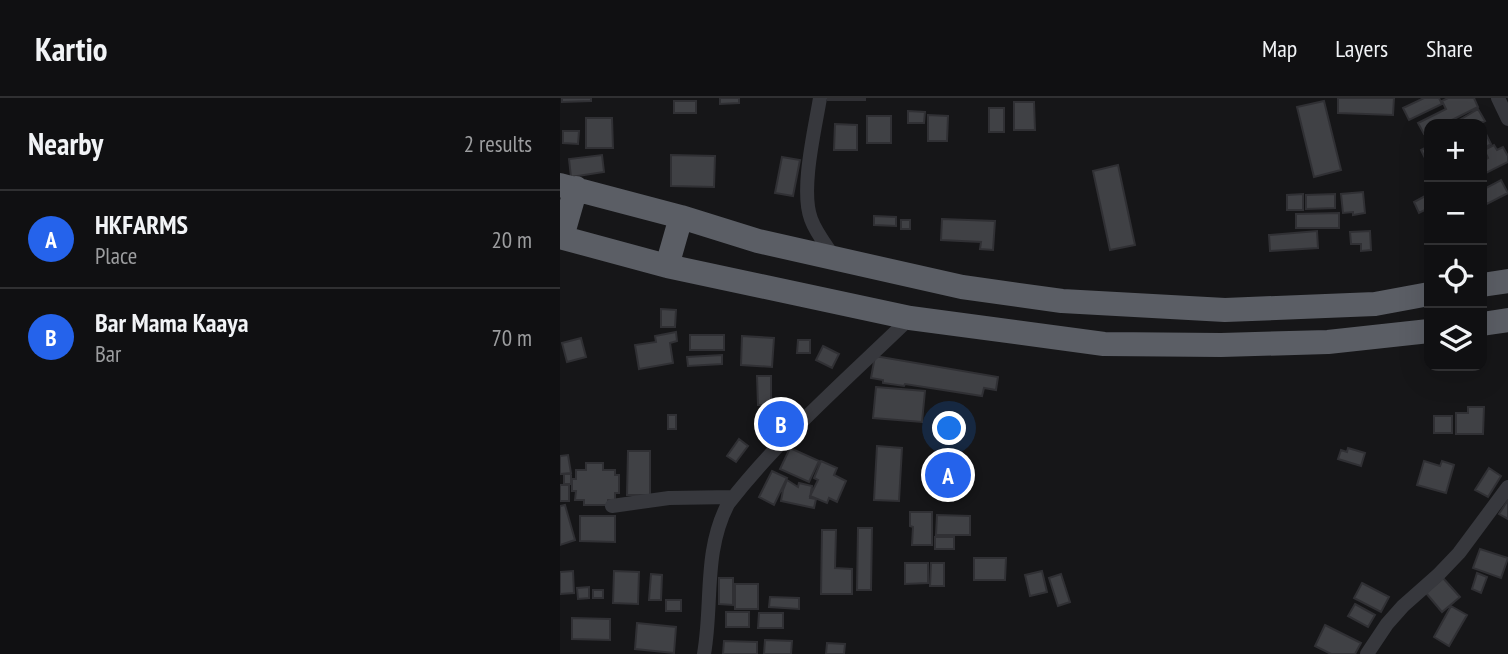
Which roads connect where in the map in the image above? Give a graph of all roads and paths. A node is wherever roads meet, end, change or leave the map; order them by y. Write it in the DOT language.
graph roads {
  1 [pos="820,98"];
  2 [pos="1498,98"];
  3 [pos="1508,119"];
  4 [pos="568,186"];
  5 [pos="681,217"];
  6 [pos="561,237"];
  7 [pos="834,257"];
  8 [pos="667,266"];
  9 [pos="1508,281"];
  10 [pos="1487,284"];
  11 [pos="1424,295"];
  12 [pos="911,318"];
  13 [pos="1508,320"];
  14 [pos="1487,323"];
  15 [pos="1424,332"];
  16 [pos="1508,486"];
  17 [pos="733,497"];
  18 [pos="612,506"];
  19 [pos="704,654"];
  20 [pos="1367,654"];
  1 -- 7 [label="street"];
  2 -- 3 [label="street"];
  4 -- 5 [label="highway"];
  4 -- 6 [label="highway"];
  5 -- 7 [label="highway"];
  5 -- 8 [label="highway"];
  6 -- 8 [label="highway"];
  7 -- 11 [label="highway"];
  8 -- 12 [label="highway"];
  9 -- 10 [label="highway"];
  12 -- 15 [label="highway"];
  12 -- 17 [label="street"];
  13 -- 14 [label="highway"];
  16 -- 20 [label="street"];
  17 -- 18 [label="street"];
  17 -- 19 [label="street"];
}
